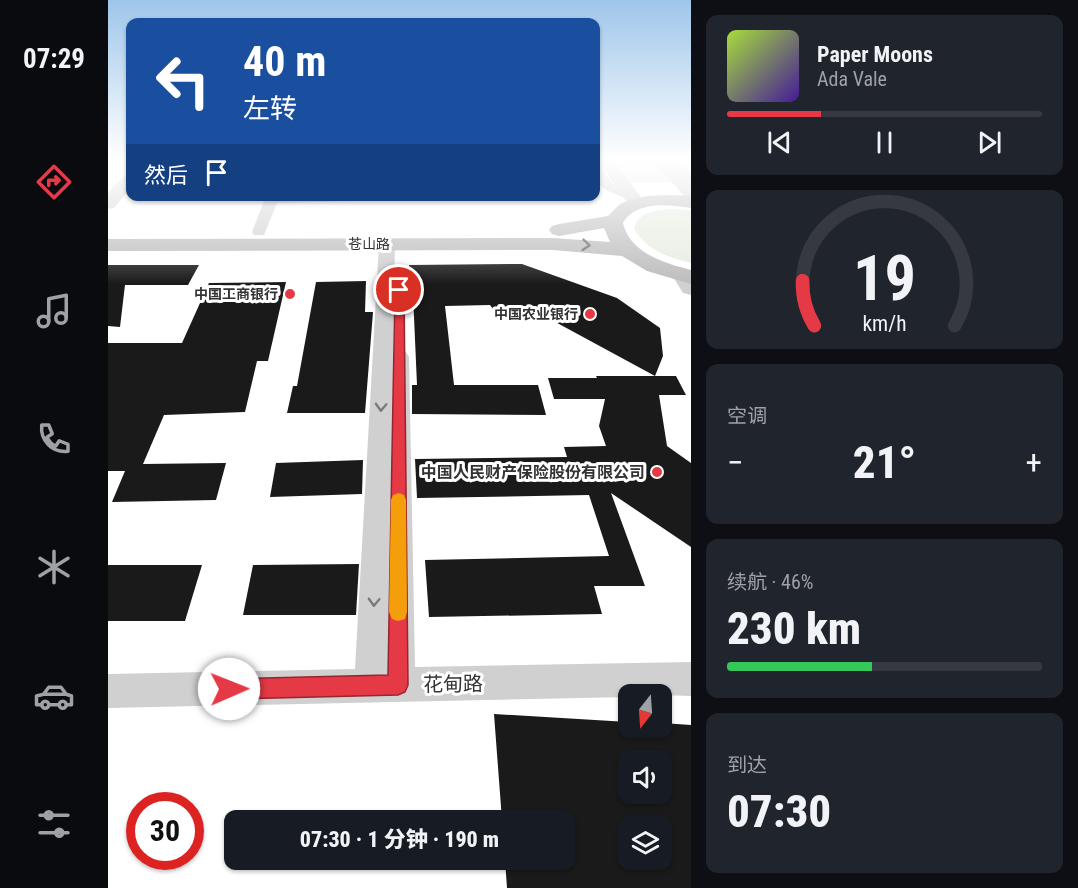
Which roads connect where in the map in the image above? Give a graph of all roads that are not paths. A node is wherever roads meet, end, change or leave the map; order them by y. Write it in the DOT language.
graph roads {
  1 [pos="272,201"];
  2 [pos="632,201"];
  3 [pos="613,221"];
  4 [pos="108,232"];
  5 [pos="259,232"];
  6 [pos="393,244"];
  7 [pos="108,245"];
  8 [pos="629,250"];
  9 [pos="688,280"];
  10 [pos="691,679"];
  11 [pos="384,686"];
  12 [pos="109,695"];
  1 -- 5 [label="street"];
  2 -- 3 [label="main road"];
  3 -- 5 [label="main road, 苍山路"];
  3 -- 8 [label="main road"];
  4 -- 5 [label="main road, 苍山路"];
  6 -- 7 [label="main road, 苍山路"];
  6 -- 8 [label="main road, 苍山路, one-way"];
  6 -- 11 [label="street"];
  8 -- 9 [label="main road"];
  10 -- 11 [label="street, 花甸路"];
  11 -- 12 [label="street, 花甸路"];
}
